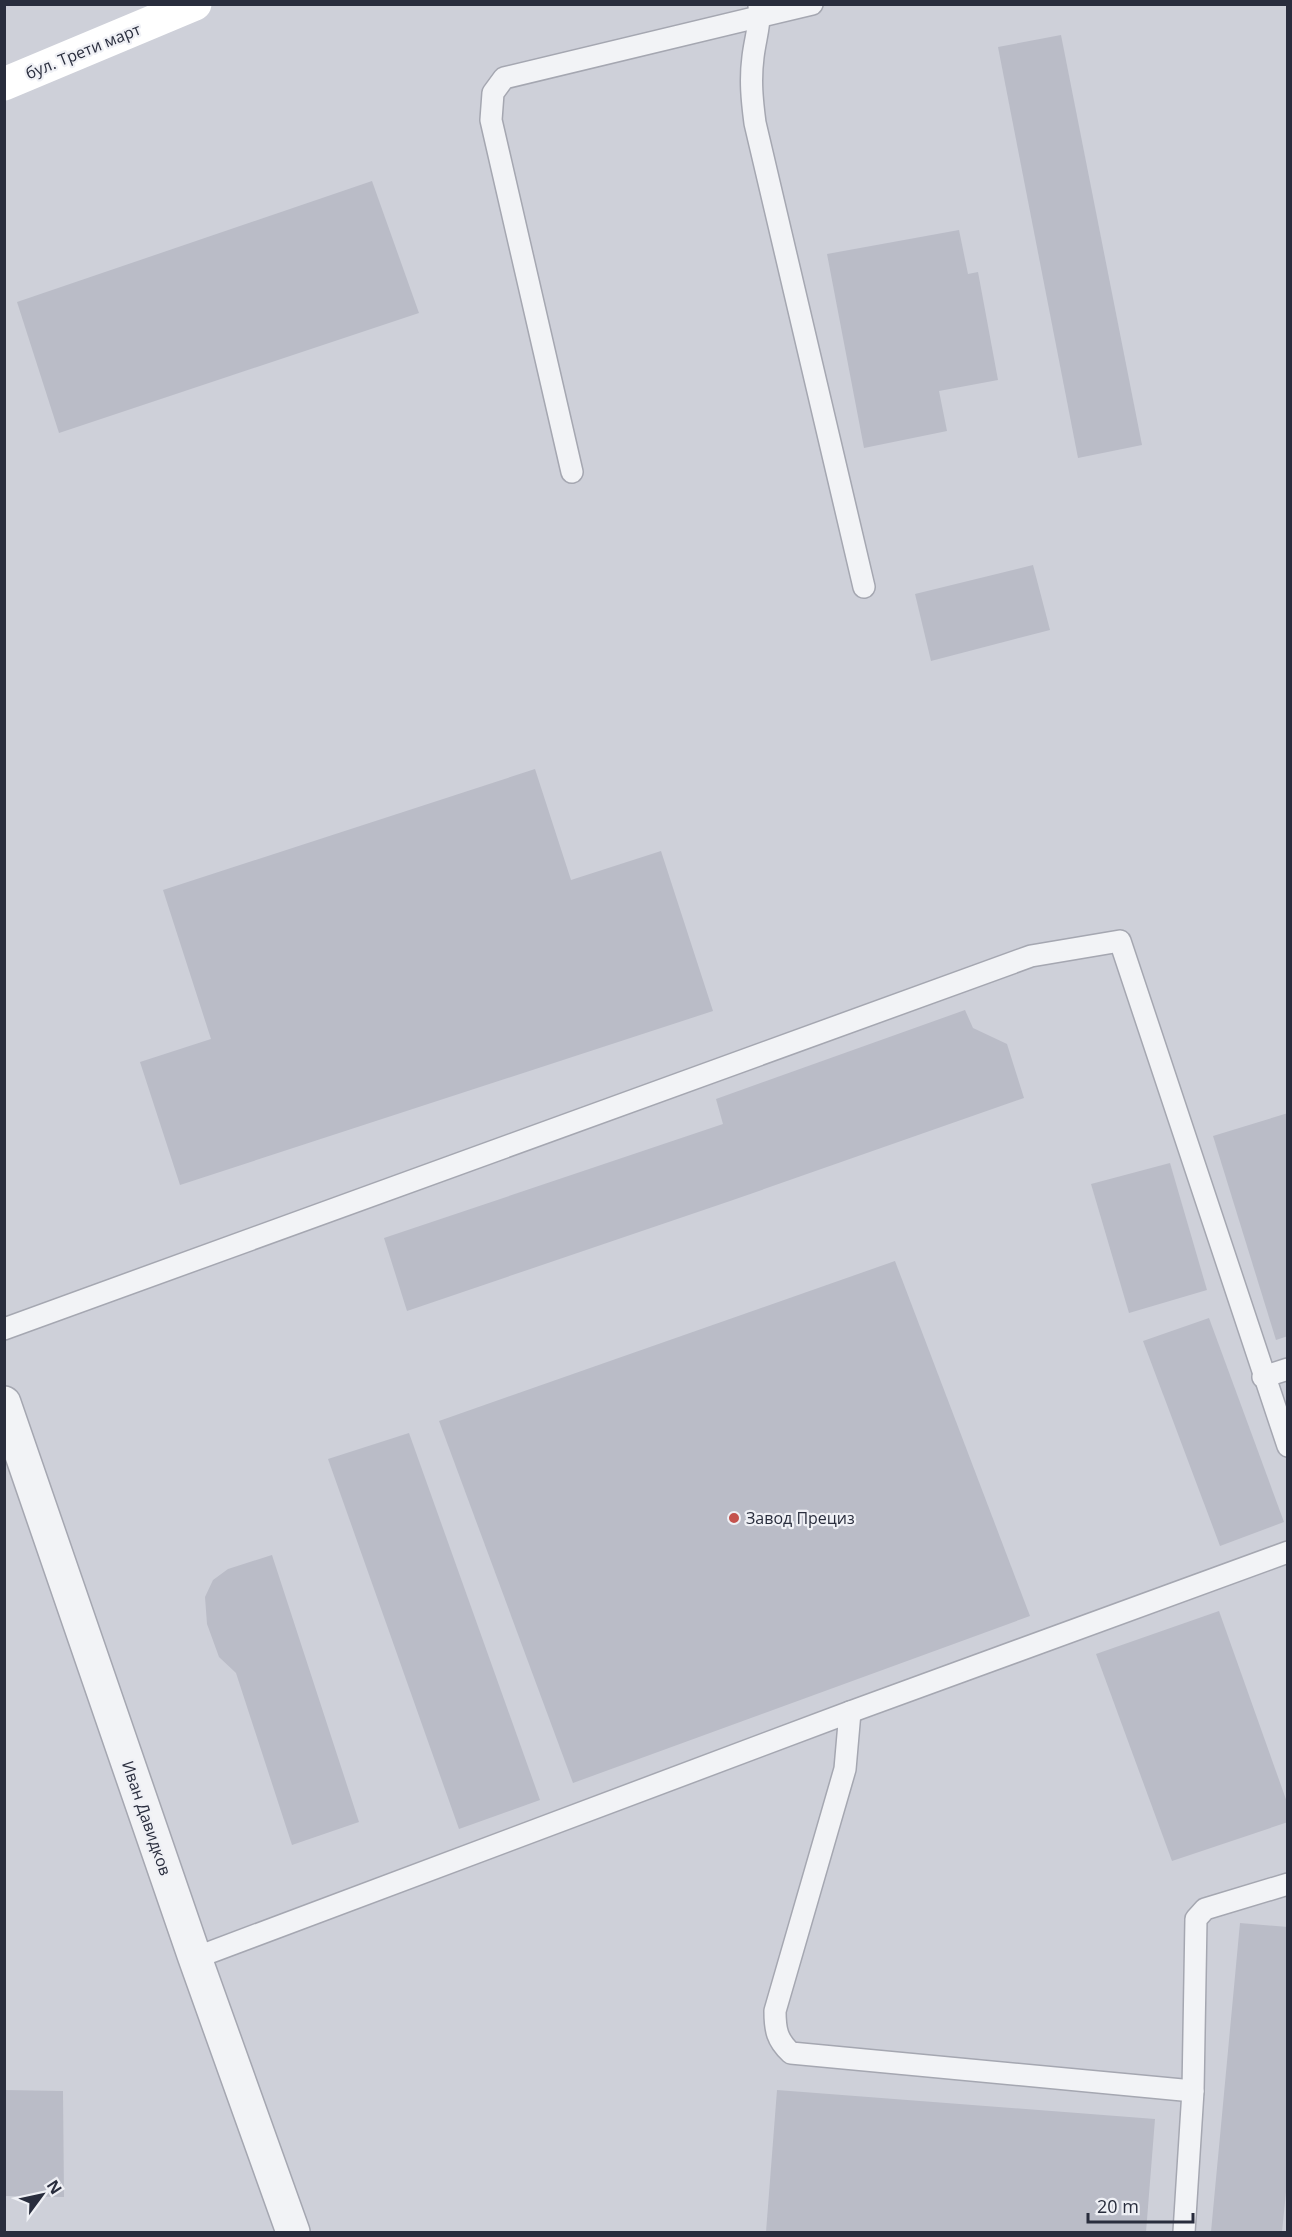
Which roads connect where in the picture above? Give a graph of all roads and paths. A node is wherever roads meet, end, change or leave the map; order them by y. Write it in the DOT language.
graph roads {
  1 [pos="195,4"];
  2 [pos="812,4"];
  3 [pos="759,10"];
  4 [pos="4,84"];
  5 [pos="572,472"];
  6 [pos="864,587"];
  7 [pos="4,1329"];
  8 [pos="1287,1369"];
  9 [pos="1263,1377"];
  10 [pos="4,1403"];
  11 [pos="1287,1446"];
  12 [pos="1287,1552"];
  13 [pos="850,1712"];
  14 [pos="1287,1884"];
  15 [pos="195,1958"];
  16 [pos="1193,2091"];
  17 [pos="293,2232"];
  18 [pos="1184,2232"];
  1 -- 4 [label="main road, бул. Трети март"];
  2 -- 3 [label="lane"];
  3 -- 5 [label="lane"];
  3 -- 6 [label="lane"];
  7 -- 9 [label="lane"];
  8 -- 9 [label="lane"];
  9 -- 11 [label="lane"];
  10 -- 15 [label="street, Иван Давидков"];
  12 -- 13 [label="lane"];
  13 -- 15 [label="lane"];
  13 -- 16 [label="lane"];
  14 -- 16 [label="lane"];
  15 -- 17 [label="street, Иван Давидков"];
  16 -- 18 [label="lane"];
}
